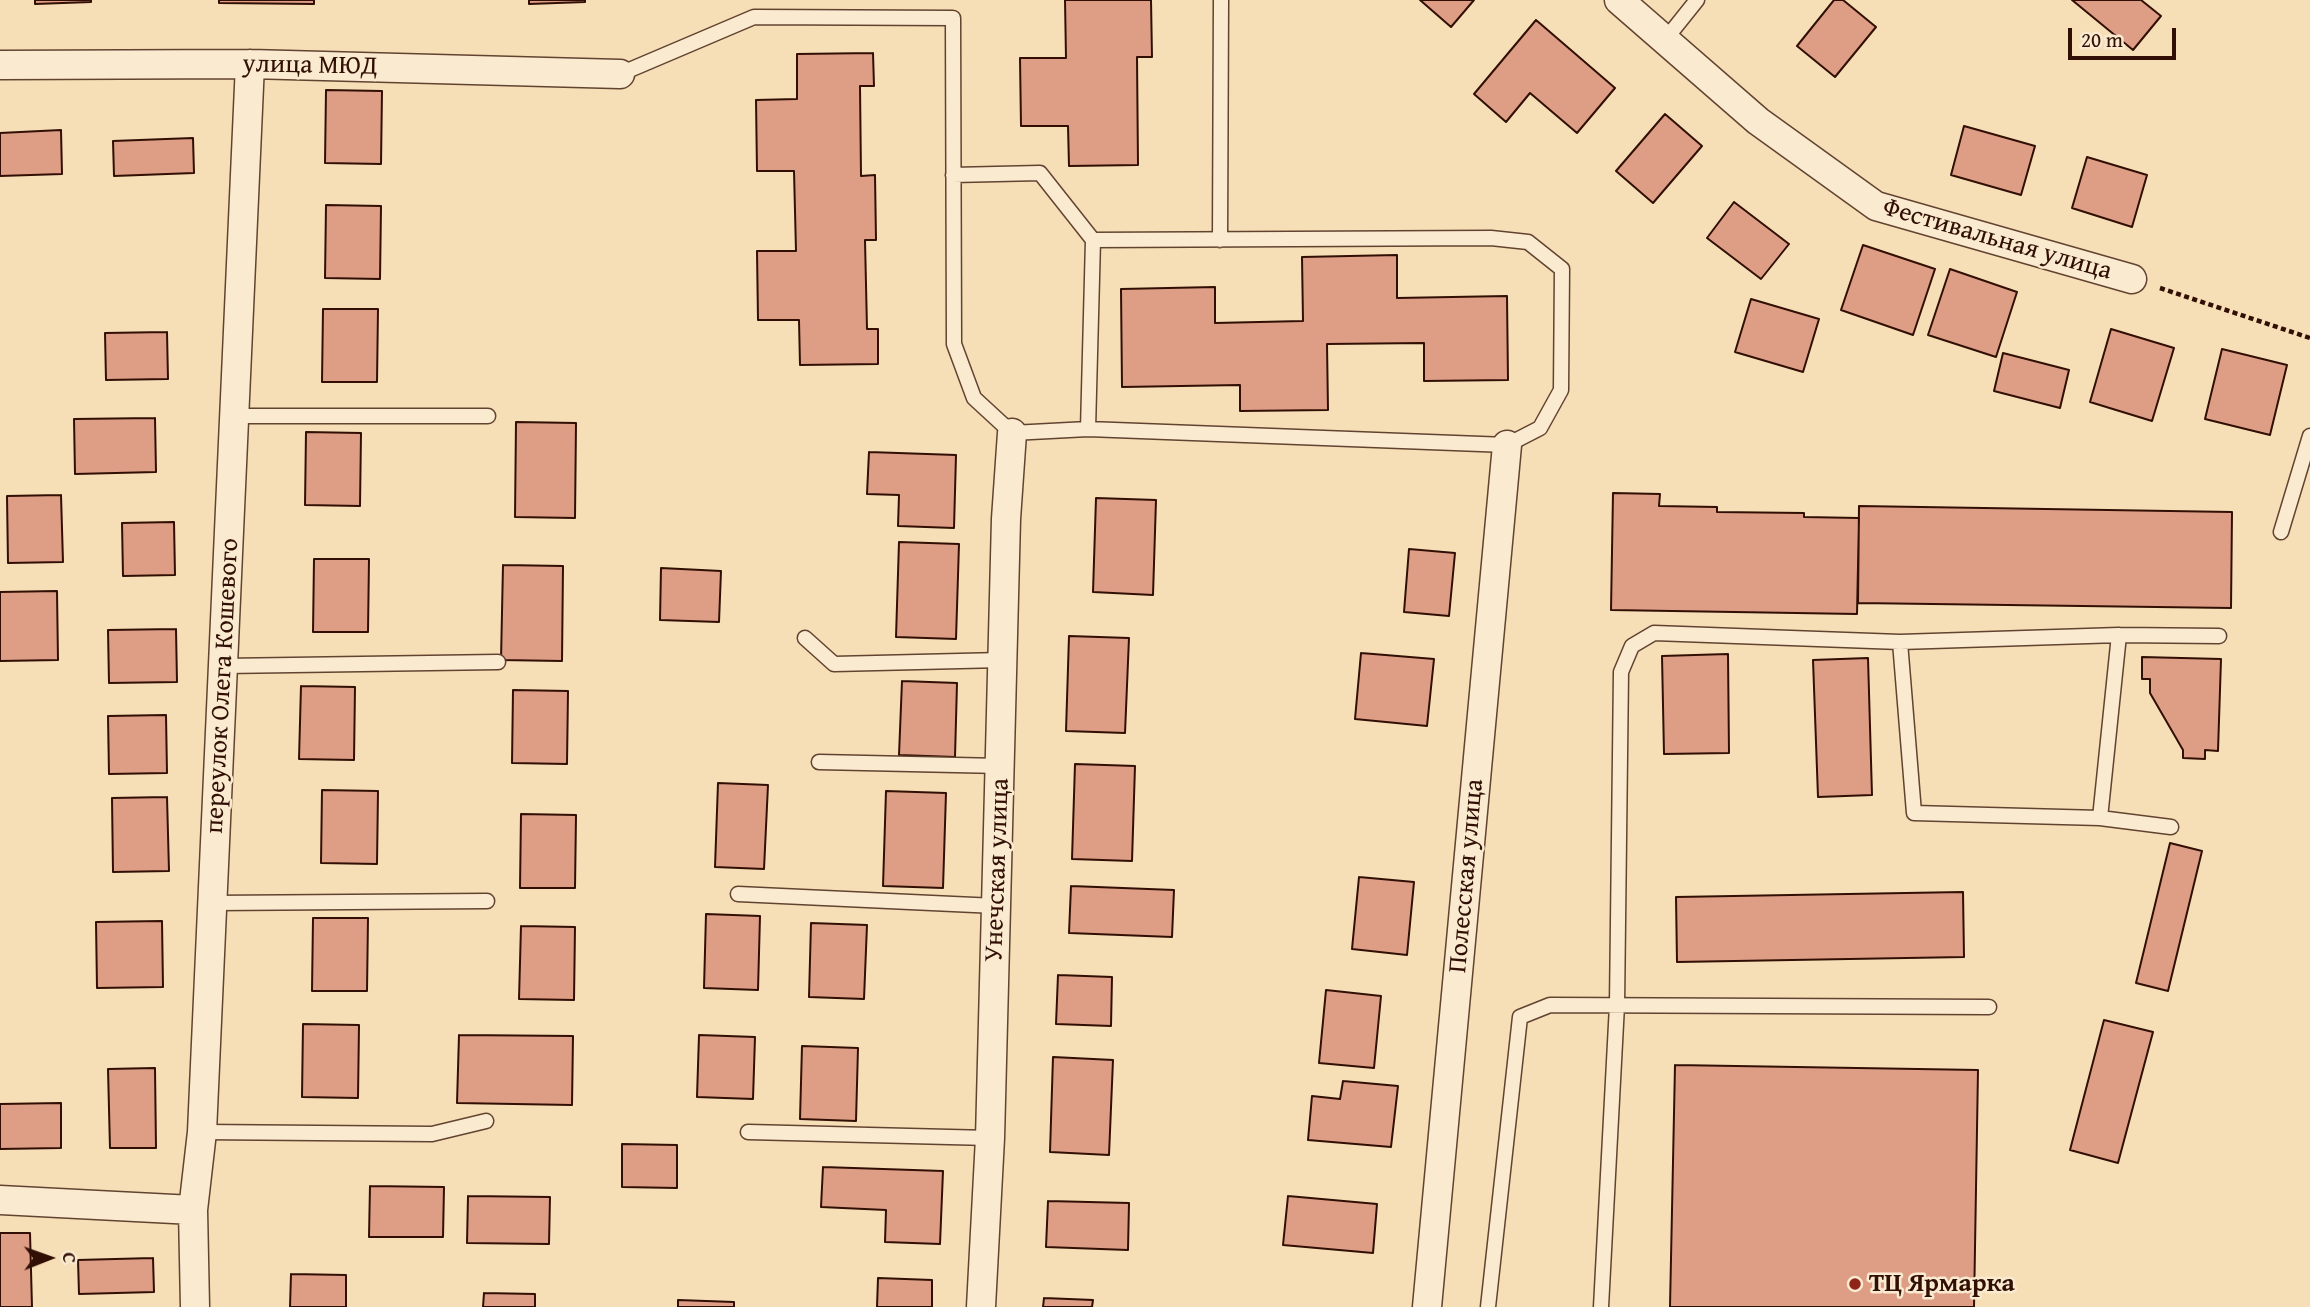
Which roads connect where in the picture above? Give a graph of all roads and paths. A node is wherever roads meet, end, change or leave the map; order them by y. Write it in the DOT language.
graph roads {
  1 [pos="1220,0"];
  2 [pos="1619,0"];
  3 [pos="1697,0"];
  4 [pos="1665,40"];
  5 [pos="250,64"];
  6 [pos="0,65"];
  7 [pos="620,74"];
  8 [pos="953,175"];
  9 [pos="1093,240"];
  10 [pos="1220,240"];
  11 [pos="2132,279"];
  12 [pos="2310,338"];
  13 [pos="236,416"];
  14 [pos="488,416"];
  15 [pos="1088,429"];
  16 [pos="1012,433"];
  17 [pos="2310,436"];
  18 [pos="1507,445"];
  19 [pos="2281,532"];
  20 [pos="2119,635"];
  21 [pos="2219,636"];
  22 [pos="805,638"];
  23 [pos="1900,642"];
  24 [pos="1002,660"];
  25 [pos="498,662"];
  26 [pos="224,666"];
  27 [pos="818,762"];
  28 [pos="1001,766"];
  29 [pos="2100,818"];
  30 [pos="2171,827"];
  31 [pos="738,894"];
  32 [pos="487,901"];
  33 [pos="213,903"];
  34 [pos="996,906"];
  35 [pos="1617,1005"];
  36 [pos="1989,1007"];
  37 [pos="486,1121"];
  38 [pos="202,1132"];
  39 [pos="748,1132"];
  40 [pos="990,1138"];
  41 [pos="0,1200"];
  42 [pos="193,1210"];
  43 [pos="195,1307"];
  44 [pos="981,1307"];
  45 [pos="1427,1307"];
  46 [pos="1488,1307"];
  47 [pos="1601,1307"];
  1 -- 10 [label="lane"];
  2 -- 4 [label="street, Фестивальная улица"];
  3 -- 4 [label="lane"];
  4 -- 11 [label="street, Фестивальная улица"];
  5 -- 6 [label="street, улица МЮД"];
  5 -- 7 [label="street, улица МЮД"];
  5 -- 13 [label="street, переулок Олега Кошевого"];
  7 -- 8 [label="lane"];
  8 -- 9 [label="lane"];
  8 -- 16 [label="lane"];
  9 -- 10 [label="lane"];
  9 -- 15 [label="lane"];
  10 -- 18 [label="lane"];
  11 -- 12 [label="path, Фестивальная улица"];
  13 -- 14 [label="lane"];
  13 -- 26 [label="street, переулок Олега Кошевого"];
  15 -- 16 [label="lane"];
  15 -- 18 [label="lane"];
  16 -- 24 [label="street, Унечская улица"];
  17 -- 19 [label="lane"];
  18 -- 45 [label="street, Полесская улица"];
  20 -- 21 [label="lane"];
  20 -- 23 [label="lane"];
  20 -- 29 [label="lane"];
  22 -- 24 [label="lane"];
  23 -- 29 [label="lane"];
  23 -- 35 [label="lane"];
  24 -- 28 [label="street, Унечская улица"];
  25 -- 26 [label="lane"];
  26 -- 33 [label="street, переулок Олега Кошевого"];
  27 -- 28 [label="lane"];
  28 -- 34 [label="street, Унечская улица"];
  29 -- 30 [label="lane"];
  31 -- 34 [label="lane"];
  32 -- 33 [label="lane"];
  33 -- 38 [label="street, переулок Олега Кошевого"];
  34 -- 40 [label="street, Унечская улица"];
  35 -- 36 [label="lane"];
  35 -- 46 [label="lane"];
  35 -- 47 [label="lane"];
  37 -- 38 [label="lane"];
  38 -- 42 [label="street, переулок Олега Кошевого"];
  39 -- 40 [label="lane"];
  40 -- 44 [label="street, Унечская улица"];
  41 -- 42 [label="street"];
  42 -- 43 [label="street, переулок Олега Кошевого"];
}
